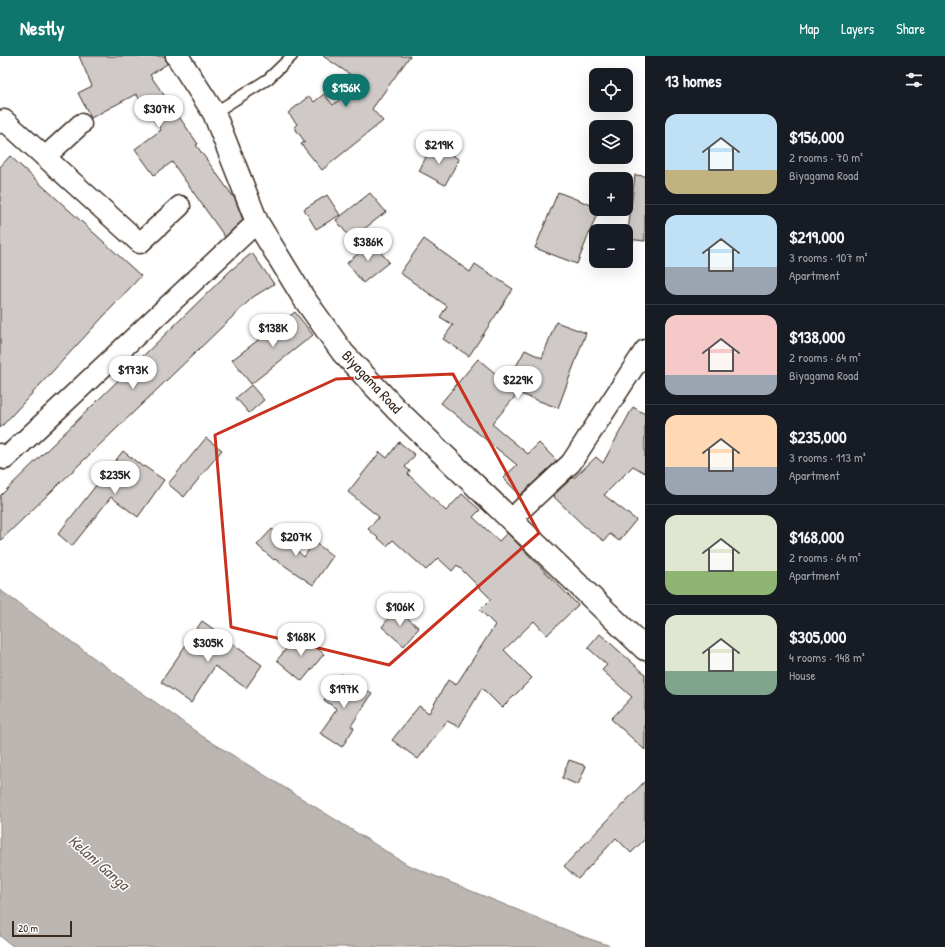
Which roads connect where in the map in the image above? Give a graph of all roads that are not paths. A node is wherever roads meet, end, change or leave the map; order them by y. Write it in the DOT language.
graph roads {
  1 [pos="177,56"];
  2 [pos="292,56"];
  3 [pos="214,113"];
  4 [pos="0,123"];
  5 [pos="81,124"];
  6 [pos="45,157"];
  7 [pos="180,206"];
  8 [pos="257,222"];
  9 [pos="645,350"];
  10 [pos="0,454"];
  11 [pos="510,520"];
  12 [pos="645,649"];
  1 -- 3 [label="main road, Biyagama Road"];
  2 -- 3 [label="lane"];
  3 -- 8 [label="main road, Biyagama Road"];
  4 -- 6 [label="street"];
  5 -- 6 [label="street"];
  6 -- 7 [label="street"];
  8 -- 10 [label="street"];
  8 -- 11 [label="main road, Biyagama Road"];
  9 -- 11 [label="street"];
  11 -- 12 [label="main road, Biyagama Road"];
}
